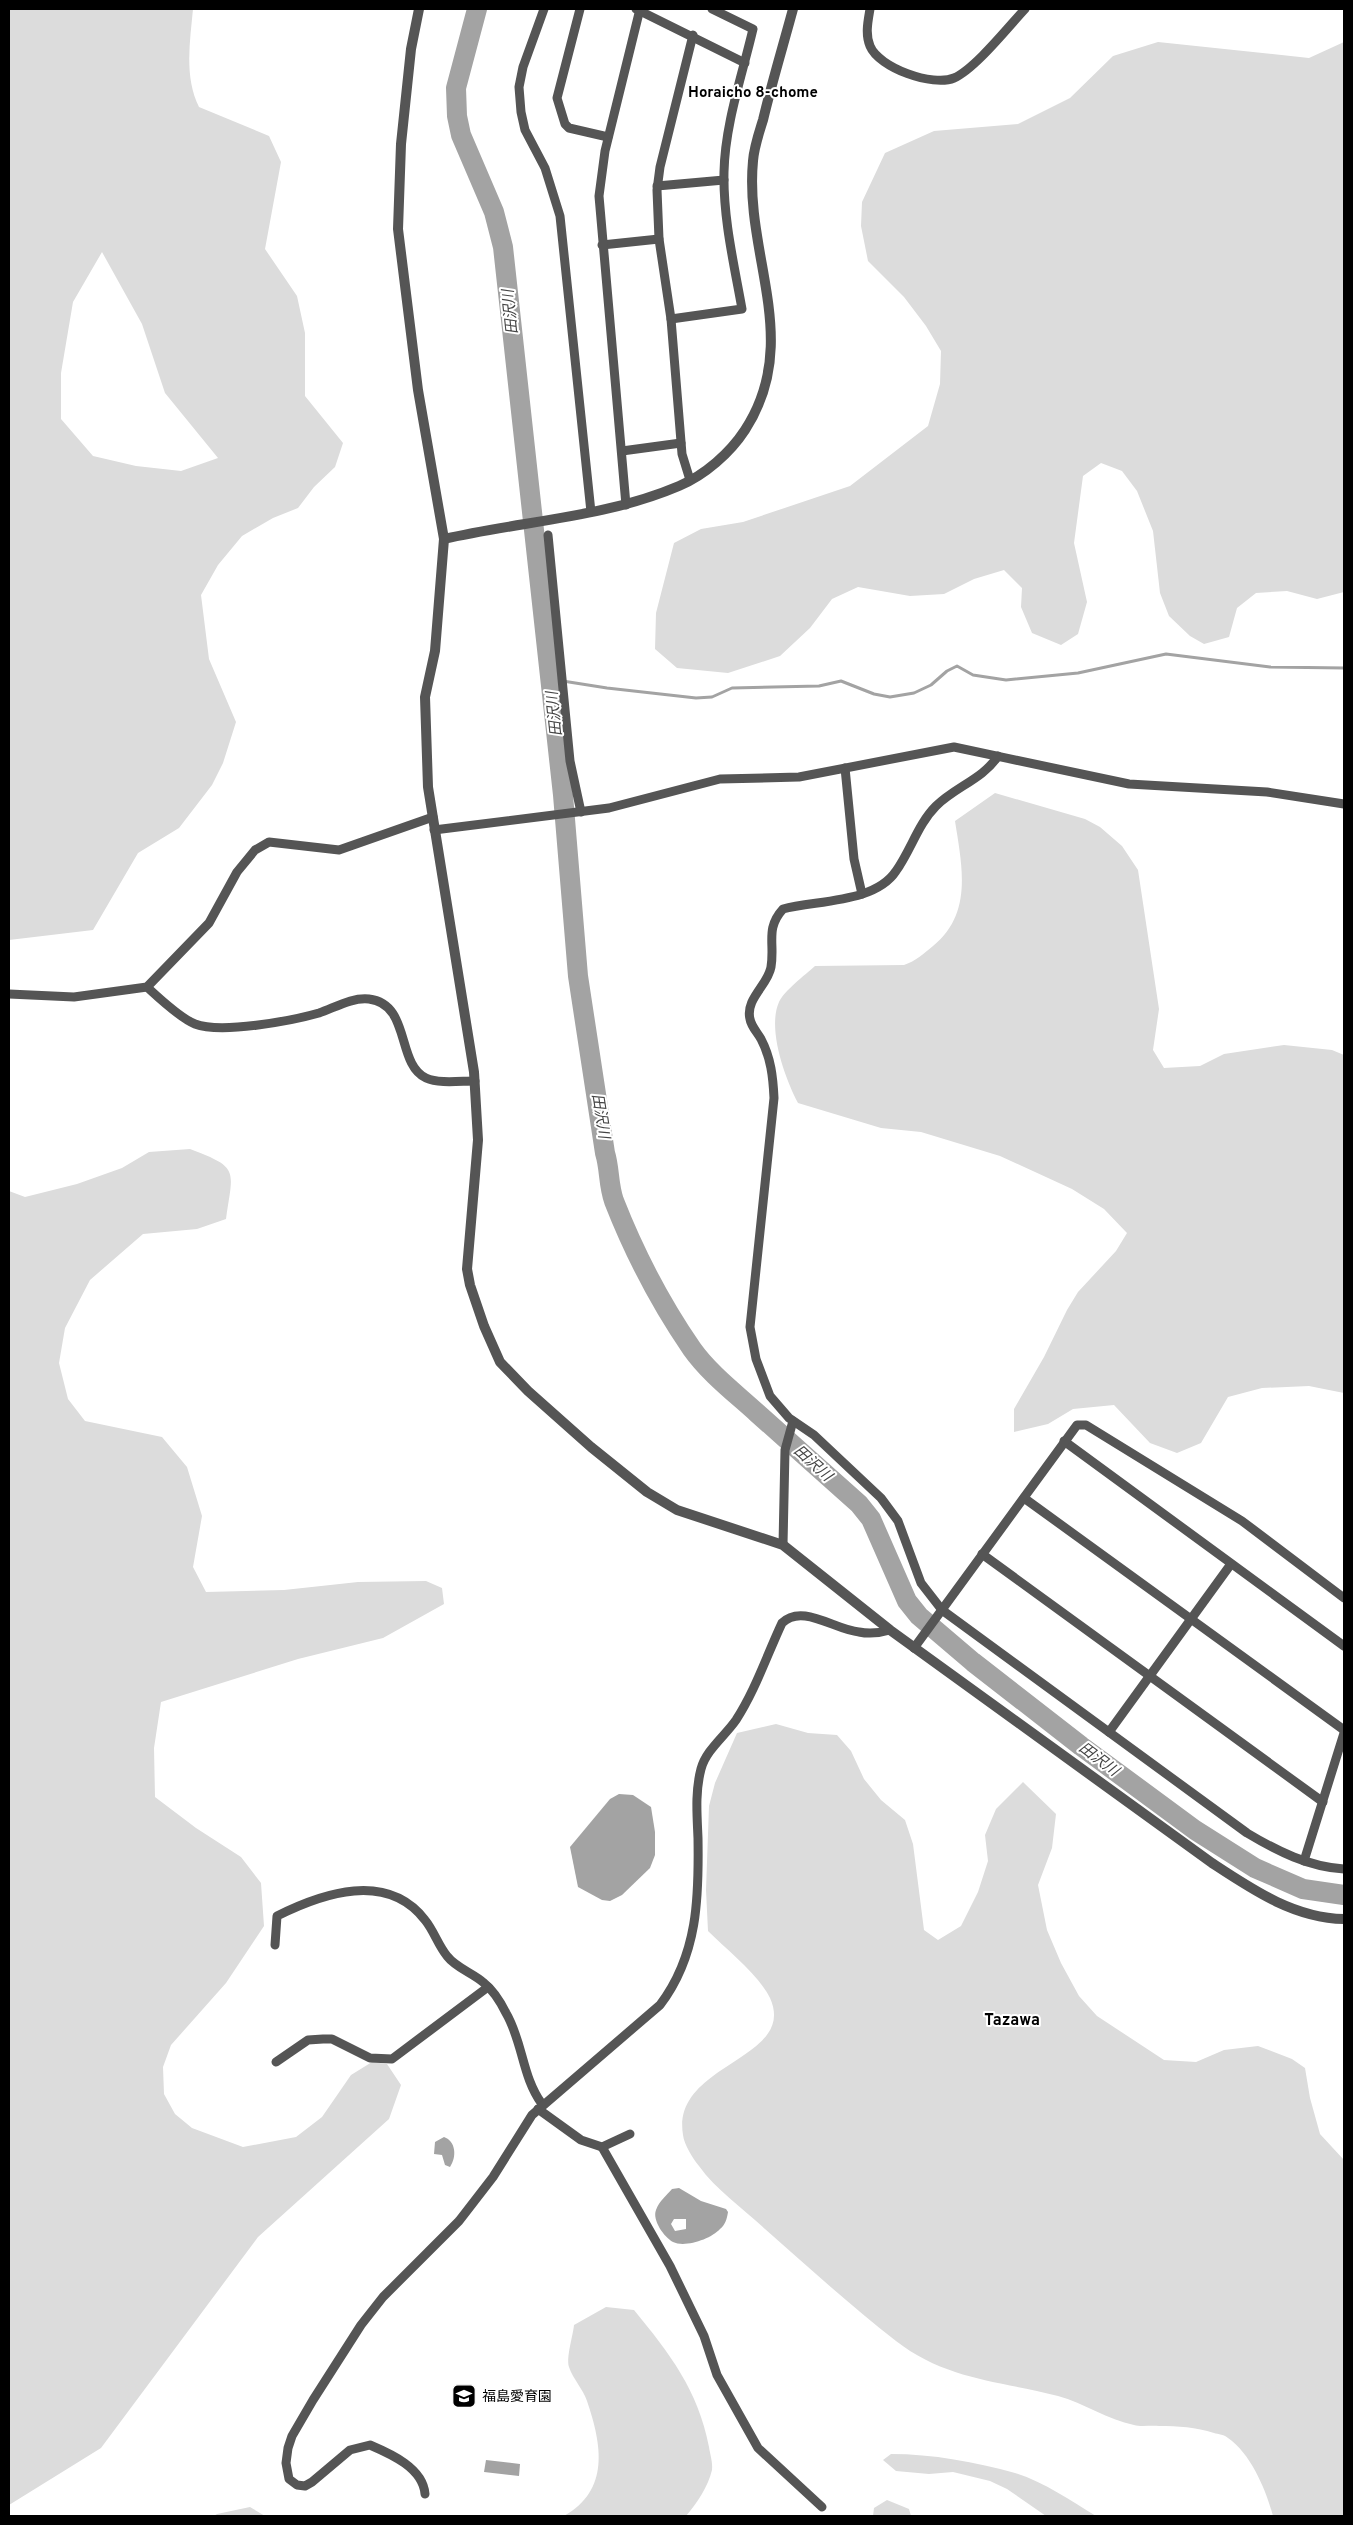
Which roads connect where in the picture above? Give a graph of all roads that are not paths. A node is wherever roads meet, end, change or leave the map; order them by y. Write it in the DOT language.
graph roads {
  1 [pos="419,9"];
  2 [pos="544,9"];
  3 [pos="580,9"];
  4 [pos="638,9"];
  5 [pos="712,9"];
  6 [pos="793,9"];
  7 [pos="870,9"];
  8 [pos="1025,9"];
  9 [pos="693,35"];
  10 [pos="745,63"];
  11 [pos="608,137"];
  12 [pos="724,180"];
  13 [pos="657,186"];
  14 [pos="659,239"];
  15 [pos="602,245"];
  16 [pos="671,318"];
  17 [pos="681,443"];
  18 [pos="622,452"];
  19 [pos="690,480"];
  20 [pos="626,505"];
  21 [pos="591,512"];
  22 [pos="548,535"];
  23 [pos="444,539"];
  24 [pos="998,756"];
  25 [pos="845,768"];
  26 [pos="1344,804"];
  27 [pos="581,812"];
  28 [pos="432,817"];
  29 [pos="434,830"];
  30 [pos="862,894"];
  31 [pos="147,987"];
  32 [pos="9,994"];
  33 [pos="475,1080"];
  34 [pos="793,1421"];
  35 [pos="1064,1441"];
  36 [pos="1024,1498"];
  37 [pos="783,1545"];
  38 [pos="982,1554"];
  39 [pos="1232,1564"];
  40 [pos="1344,1598"];
  41 [pos="942,1610"];
  42 [pos="1190,1620"];
  43 [pos="890,1630"];
  44 [pos="1344,1646"];
  45 [pos="914,1648"];
  46 [pos="1150,1675"];
  47 [pos="1109,1732"];
  48 [pos="1344,1732"];
  49 [pos="1323,1802"];
  50 [pos="1304,1861"];
  51 [pos="1344,1869"];
  52 [pos="1344,1919"];
  53 [pos="275,1945"];
  54 [pos="488,1987"];
  55 [pos="276,2062"];
  56 [pos="540,2106"];
  57 [pos="630,2134"];
  58 [pos="602,2147"];
  59 [pos="425,2494"];
  60 [pos="822,2507"];
  1 -- 23 [label="street"];
  2 -- 21 [label="street"];
  3 -- 11 [label="street"];
  4 -- 9 [label="street"];
  4 -- 11 [label="street"];
  5 -- 10 [label="street"];
  6 -- 19 [label="street"];
  7 -- 8 [label="street"];
  9 -- 10 [label="street"];
  9 -- 13 [label="street"];
  10 -- 12 [label="street"];
  11 -- 15 [label="street"];
  12 -- 13 [label="street"];
  12 -- 16 [label="street"];
  13 -- 14 [label="street"];
  14 -- 15 [label="street"];
  14 -- 16 [label="street"];
  15 -- 18 [label="street"];
  16 -- 17 [label="street"];
  17 -- 18 [label="street"];
  17 -- 19 [label="street"];
  18 -- 20 [label="street"];
  19 -- 20 [label="street"];
  20 -- 21 [label="street"];
  21 -- 23 [label="street"];
  22 -- 27 [label="street"];
  23 -- 28 [label="street"];
  24 -- 25 [label="street"];
  24 -- 26 [label="street"];
  24 -- 30 [label="street"];
  25 -- 27 [label="street"];
  25 -- 30 [label="street"];
  27 -- 29 [label="street"];
  28 -- 29 [label="street"];
  28 -- 31 [label="street"];
  29 -- 33 [label="street"];
  30 -- 34 [label="street"];
  31 -- 32 [label="street"];
  31 -- 33 [label="street"];
  33 -- 37 [label="street"];
  34 -- 37 [label="street"];
  34 -- 41 [label="street"];
  35 -- 36 [label="street"];
  35 -- 39 [label="street"];
  35 -- 40 [label="street"];
  36 -- 38 [label="street"];
  36 -- 42 [label="street"];
  37 -- 43 [label="street"];
  38 -- 41 [label="street"];
  38 -- 46 [label="street"];
  39 -- 42 [label="street"];
  39 -- 44 [label="street"];
  41 -- 45 [label="street"];
  41 -- 47 [label="street"];
  42 -- 46 [label="street"];
  42 -- 48 [label="street"];
  43 -- 45 [label="street"];
  43 -- 56 [label="street"];
  45 -- 52 [label="street"];
  46 -- 47 [label="street"];
  46 -- 49 [label="street"];
  47 -- 50 [label="street"];
  48 -- 49 [label="street"];
  49 -- 50 [label="street"];
  50 -- 51 [label="street"];
  53 -- 54 [label="street"];
  54 -- 55 [label="street"];
  54 -- 56 [label="street"];
  56 -- 58 [label="street"];
  56 -- 59 [label="street"];
  57 -- 58 [label="street"];
  58 -- 60 [label="street"];
}
